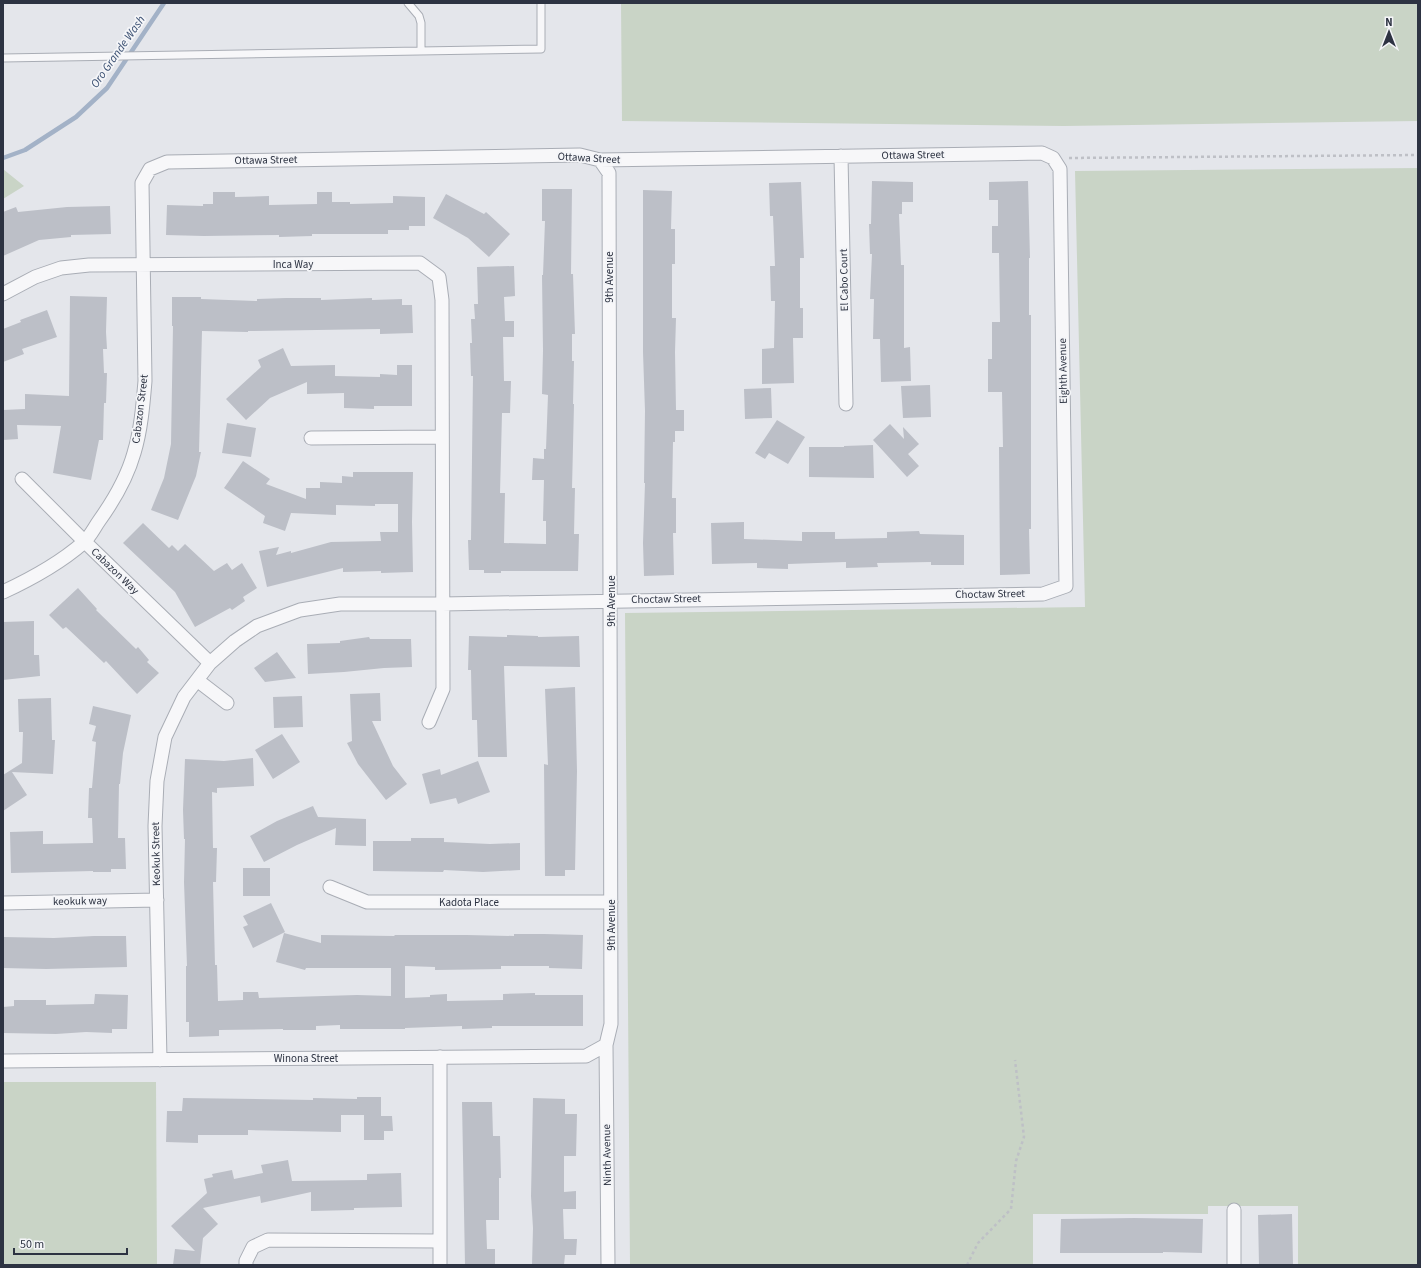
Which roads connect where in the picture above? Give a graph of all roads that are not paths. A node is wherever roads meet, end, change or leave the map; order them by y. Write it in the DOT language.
graph roads {
  1 [pos="408,3"];
  2 [pos="541,3"];
  3 [pos="421,50"];
  4 [pos="3,58"];
  5 [pos="841,156"];
  6 [pos="1052,158"];
  7 [pos="600,160"];
  8 [pos="150,169"];
  9 [pos="143,265"];
  10 [pos="3,294"];
  11 [pos="846,404"];
  12 [pos="442,437"];
  13 [pos="311,438"];
  14 [pos="22,479"];
  15 [pos="85,542"];
  16 [pos="1066,586"];
  17 [pos="3,592"];
  18 [pos="611,600"];
  19 [pos="442,604"];
  20 [pos="210,663"];
  21 [pos="197,680"];
  22 [pos="227,703"];
  23 [pos="429,722"];
  24 [pos="330,887"];
  25 [pos="157,900"];
  26 [pos="611,902"];
  27 [pos="3,903"];
  28 [pos="606,1044"];
  29 [pos="440,1057"];
  30 [pos="160,1060"];
  31 [pos="3,1061"];
  32 [pos="1234,1210"];
  33 [pos="440,1241"];
  34 [pos="246,1265"];
  35 [pos="440,1265"];
  36 [pos="608,1265"];
  37 [pos="1234,1265"];
  1 -- 3 [label="lane"];
  2 -- 3 [label="lane"];
  3 -- 4 [label="lane"];
  5 -- 6 [label="street, Ottawa Street"];
  5 -- 7 [label="street, Ottawa Street"];
  5 -- 11 [label="street, El Cabo Court"];
  6 -- 16 [label="street, Eighth Avenue"];
  7 -- 8 [label="street, Ottawa Street"];
  7 -- 18 [label="street, 9th Avenue"];
  8 -- 9 [label="street, Cabazon Street"];
  9 -- 10 [label="street, Inca Way"];
  9 -- 12 [label="street, Inca Way"];
  9 -- 15 [label="street, Cabazon Street"];
  12 -- 13 [label="street"];
  12 -- 19 [label="street"];
  14 -- 15 [label="street, Cabazon Way"];
  15 -- 17 [label="street, Cabazon Street"];
  15 -- 20 [label="street, Cabazon Way"];
  16 -- 18 [label="street, Choctaw Street"];
  18 -- 19 [label="street, Choctaw Street"];
  18 -- 26 [label="street, 9th Avenue"];
  19 -- 20 [label="street, Choctaw Street"];
  19 -- 23 [label="street"];
  20 -- 21 [label="street, Keokuk Street"];
  21 -- 22 [label="street"];
  21 -- 25 [label="street, Keokuk Street"];
  24 -- 26 [label="street, Kadota Place"];
  25 -- 27 [label="street, keokuk way"];
  25 -- 30 [label="street, Keokuk Street"];
  26 -- 28 [label="street, 9th Avenue"];
  28 -- 29 [label="street, Winona Street"];
  28 -- 36 [label="street, Ninth Avenue"];
  29 -- 30 [label="street, Winona Street"];
  29 -- 33 [label="street"];
  30 -- 31 [label="street, Winona Street"];
  32 -- 37 [label="street"];
  33 -- 34 [label="street"];
  33 -- 35 [label="street"];
}
